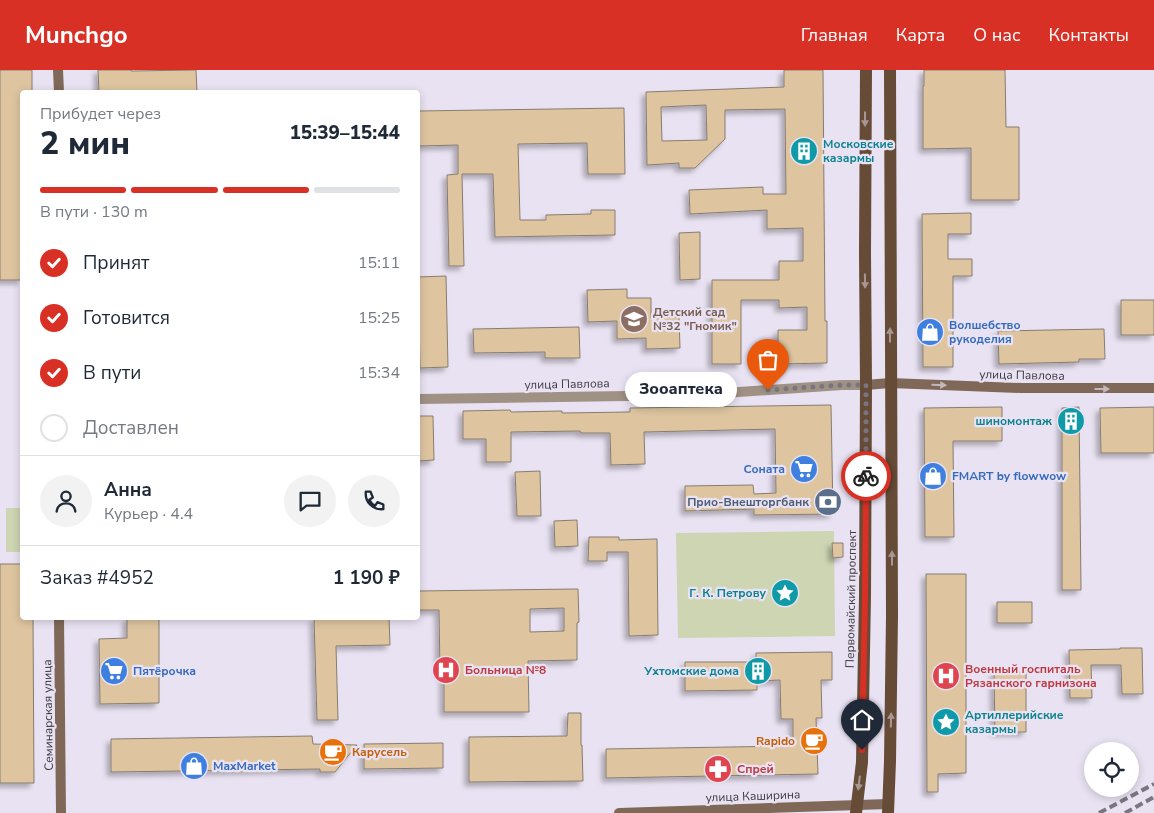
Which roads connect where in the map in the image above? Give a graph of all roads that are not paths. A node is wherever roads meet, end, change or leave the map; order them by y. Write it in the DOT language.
graph roads {
  1 [pos="58,70"];
  2 [pos="866,70"];
  3 [pos="890,70"];
  4 [pos="58,90"];
  5 [pos="890,384"];
  6 [pos="866,385"];
  7 [pos="1154,388"];
  8 [pos="420,399"];
  9 [pos="59,620"];
  10 [pos="888,808"];
  11 [pos="856,809"];
  12 [pos="61,813"];
  13 [pos="619,813"];
  1 -- 4 [label="main road"];
  2 -- 6 [label="main road, Первомайский проспект, one-way"];
  5 -- 3 [label="main road, one-way"];
  5 -- 6 [label="main road"];
  5 -- 7 [label="main road, улица Павлова, one-way"];
  10 -- 5 [label="main road, one-way"];
  6 -- 8 [label="street, улица Павлова"];
  6 -- 11 [label="main road, Первомайский проспект, one-way"];
  9 -- 12 [label="main road, Семинарская улица"];
  10 -- 11 [label="main road, улица Каширина"];
  11 -- 13 [label="main road, улица Каширина"];
}
